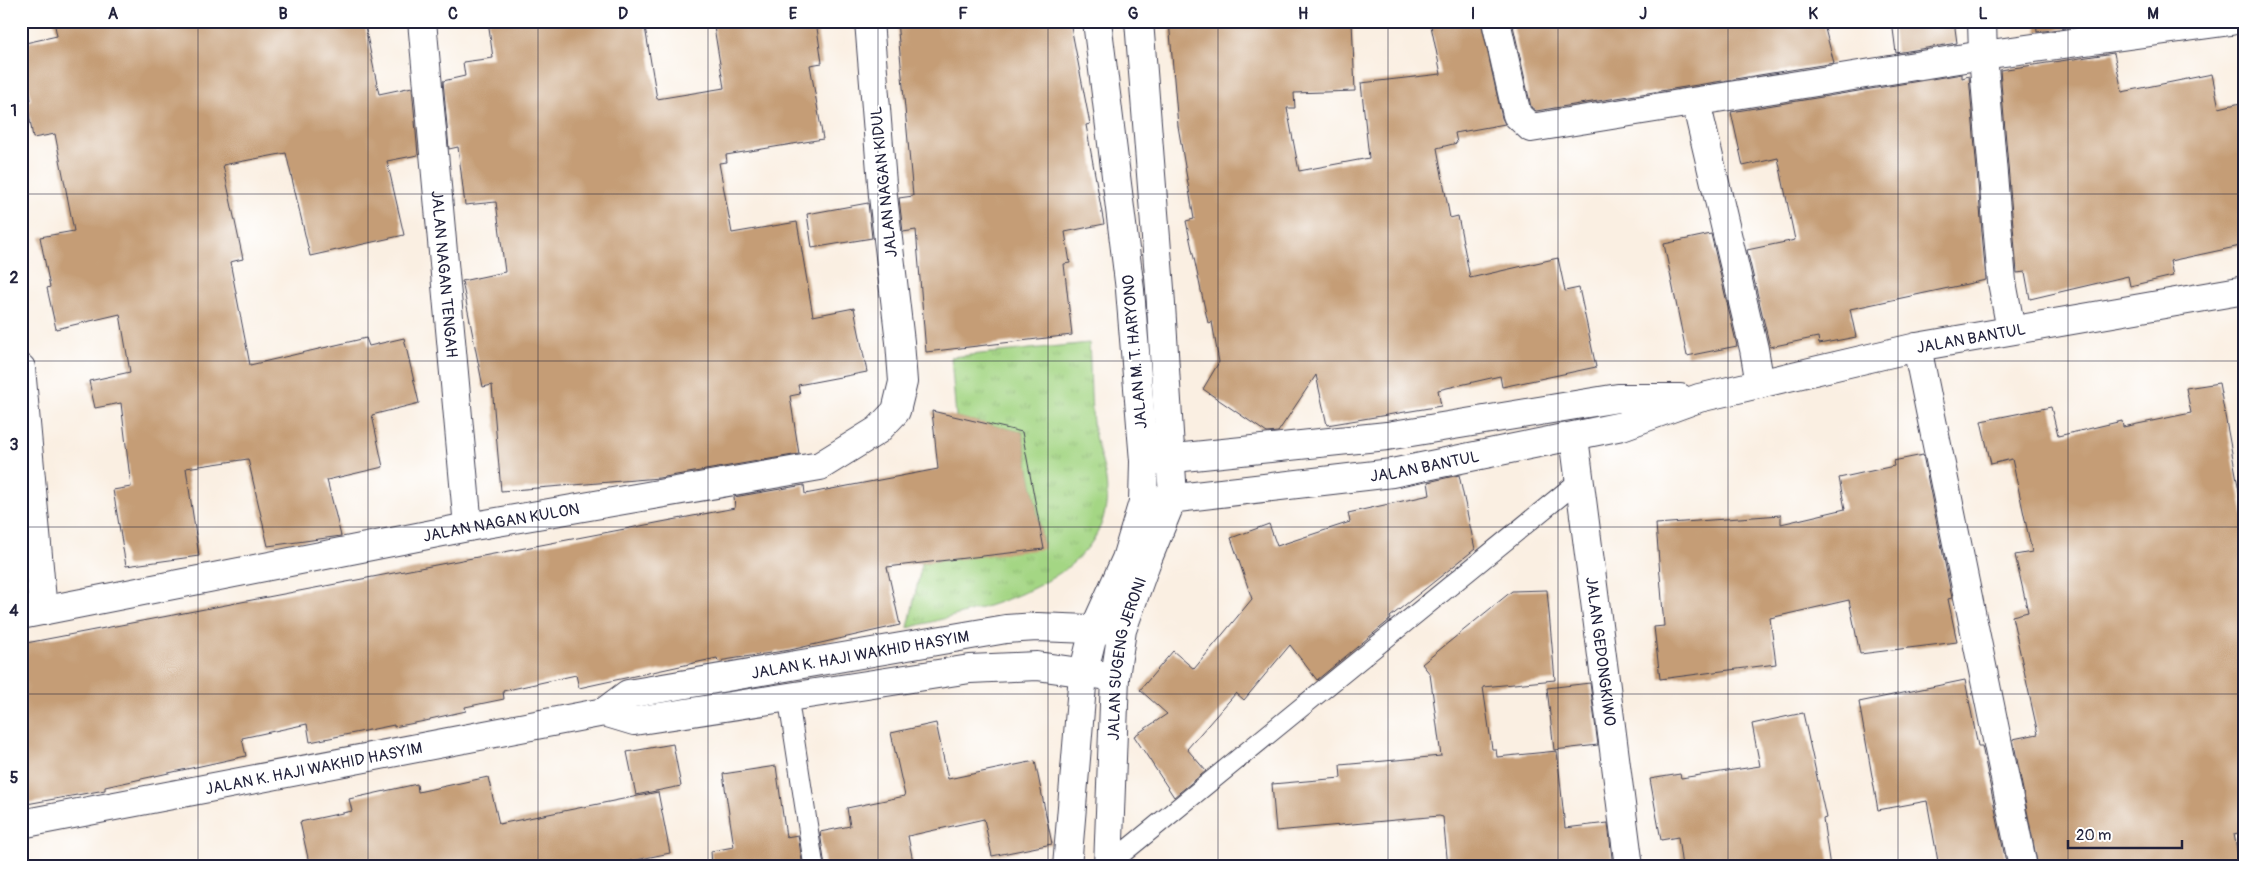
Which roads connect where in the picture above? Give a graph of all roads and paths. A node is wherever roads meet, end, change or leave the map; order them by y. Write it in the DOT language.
graph roads {
  1 [pos="422,21"];
  2 [pos="868,21"];
  3 [pos="1097,21"];
  4 [pos="1139,21"];
  5 [pos="1496,21"];
  6 [pos="1982,21"];
  7 [pos="2231,21"];
  8 [pos="1983,56"];
  9 [pos="1696,102"];
  10 [pos="2245,290"];
  11 [pos="2011,330"];
  12 [pos="900,342"];
  13 [pos="1917,347"];
  14 [pos="21,368"];
  15 [pos="1760,384"];
  16 [pos="1700,398"];
  17 [pos="1574,437"];
  18 [pos="1172,458"];
  19 [pos="1144,461"];
  20 [pos="1580,480"];
  21 [pos="1173,498"];
  22 [pos="1144,502"];
  23 [pos="468,527"];
  24 [pos="32,613"];
  25 [pos="1094,630"];
  26 [pos="1122,630"];
  27 [pos="1083,674"];
  28 [pos="1115,677"];
  29 [pos="788,697"];
  30 [pos="604,712"];
  31 [pos="21,824"];
  32 [pos="1108,866"];
  33 [pos="814,867"];
  34 [pos="1067,867"];
  35 [pos="1629,867"];
  36 [pos="2023,867"];
  1 -- 23 [label="main road, JALAN NAGAN TENGAH"];
  2 -- 12 [label="main road, JALAN NAGAN KIDUL"];
  3 -- 19 [label="main road, JALAN M. T. HARYONO"];
  4 -- 18 [label="main road, JALAN M. T. HARYONO"];
  5 -- 9 [label="main road"];
  6 -- 8 [label="main road"];
  7 -- 8 [label="main road"];
  8 -- 9 [label="main road"];
  8 -- 11 [label="main road"];
  9 -- 15 [label="main road"];
  10 -- 11 [label="main road, JALAN BANTUL"];
  11 -- 13 [label="main road, JALAN BANTUL"];
  12 -- 23 [label="main road, JALAN NAGAN KULON"];
  13 -- 15 [label="main road, JALAN BANTUL"];
  13 -- 36 [label="main road"];
  14 -- 24 [label="main road"];
  15 -- 16 [label="main road, JALAN BANTUL"];
  16 -- 17 [label="main road, JALAN BANTUL"];
  16 -- 18 [label="main road, JALAN BANTUL"];
  17 -- 20 [label="main road, JALAN GEDONGKIWO"];
  17 -- 21 [label="main road, JALAN BANTUL"];
  18 -- 19 [label="main road, JALAN BANTUL"];
  18 -- 21 [label="main road, JALAN SUGENG JERONI"];
  19 -- 22 [label="main road, JALAN M. T. HARYONO"];
  20 -- 32 [label="lane"];
  20 -- 35 [label="main road, JALAN GEDONGKIWO"];
  21 -- 22 [label="main road, JALAN BANTUL"];
  21 -- 26 [label="main road, JALAN SUGENG JERONI"];
  22 -- 25 [label="main road, JALAN M. T. HARYONO"];
  23 -- 24 [label="main road, JALAN NAGAN KULON"];
  25 -- 26 [label="main road, JALAN K. HAJI WAKHID HASYIM"];
  25 -- 27 [label="main road, JALAN M. T. HARYONO"];
  25 -- 30 [label="main road, JALAN K. HAJI WAKHID HASYIM"];
  26 -- 28 [label="main road, JALAN SUGENG JERONI"];
  27 -- 28 [label="main road, JALAN K. HAJI WAKHID HASYIM"];
  27 -- 29 [label="main road, JALAN K. HAJI WAKHID HASYIM"];
  27 -- 34 [label="main road"];
  28 -- 32 [label="main road, JALAN SUGENG JERONI"];
  29 -- 30 [label="main road, JALAN K. HAJI WAKHID HASYIM"];
  29 -- 33 [label="lane"];
  30 -- 31 [label="main road, JALAN K. HAJI WAKHID HASYIM"];
}
